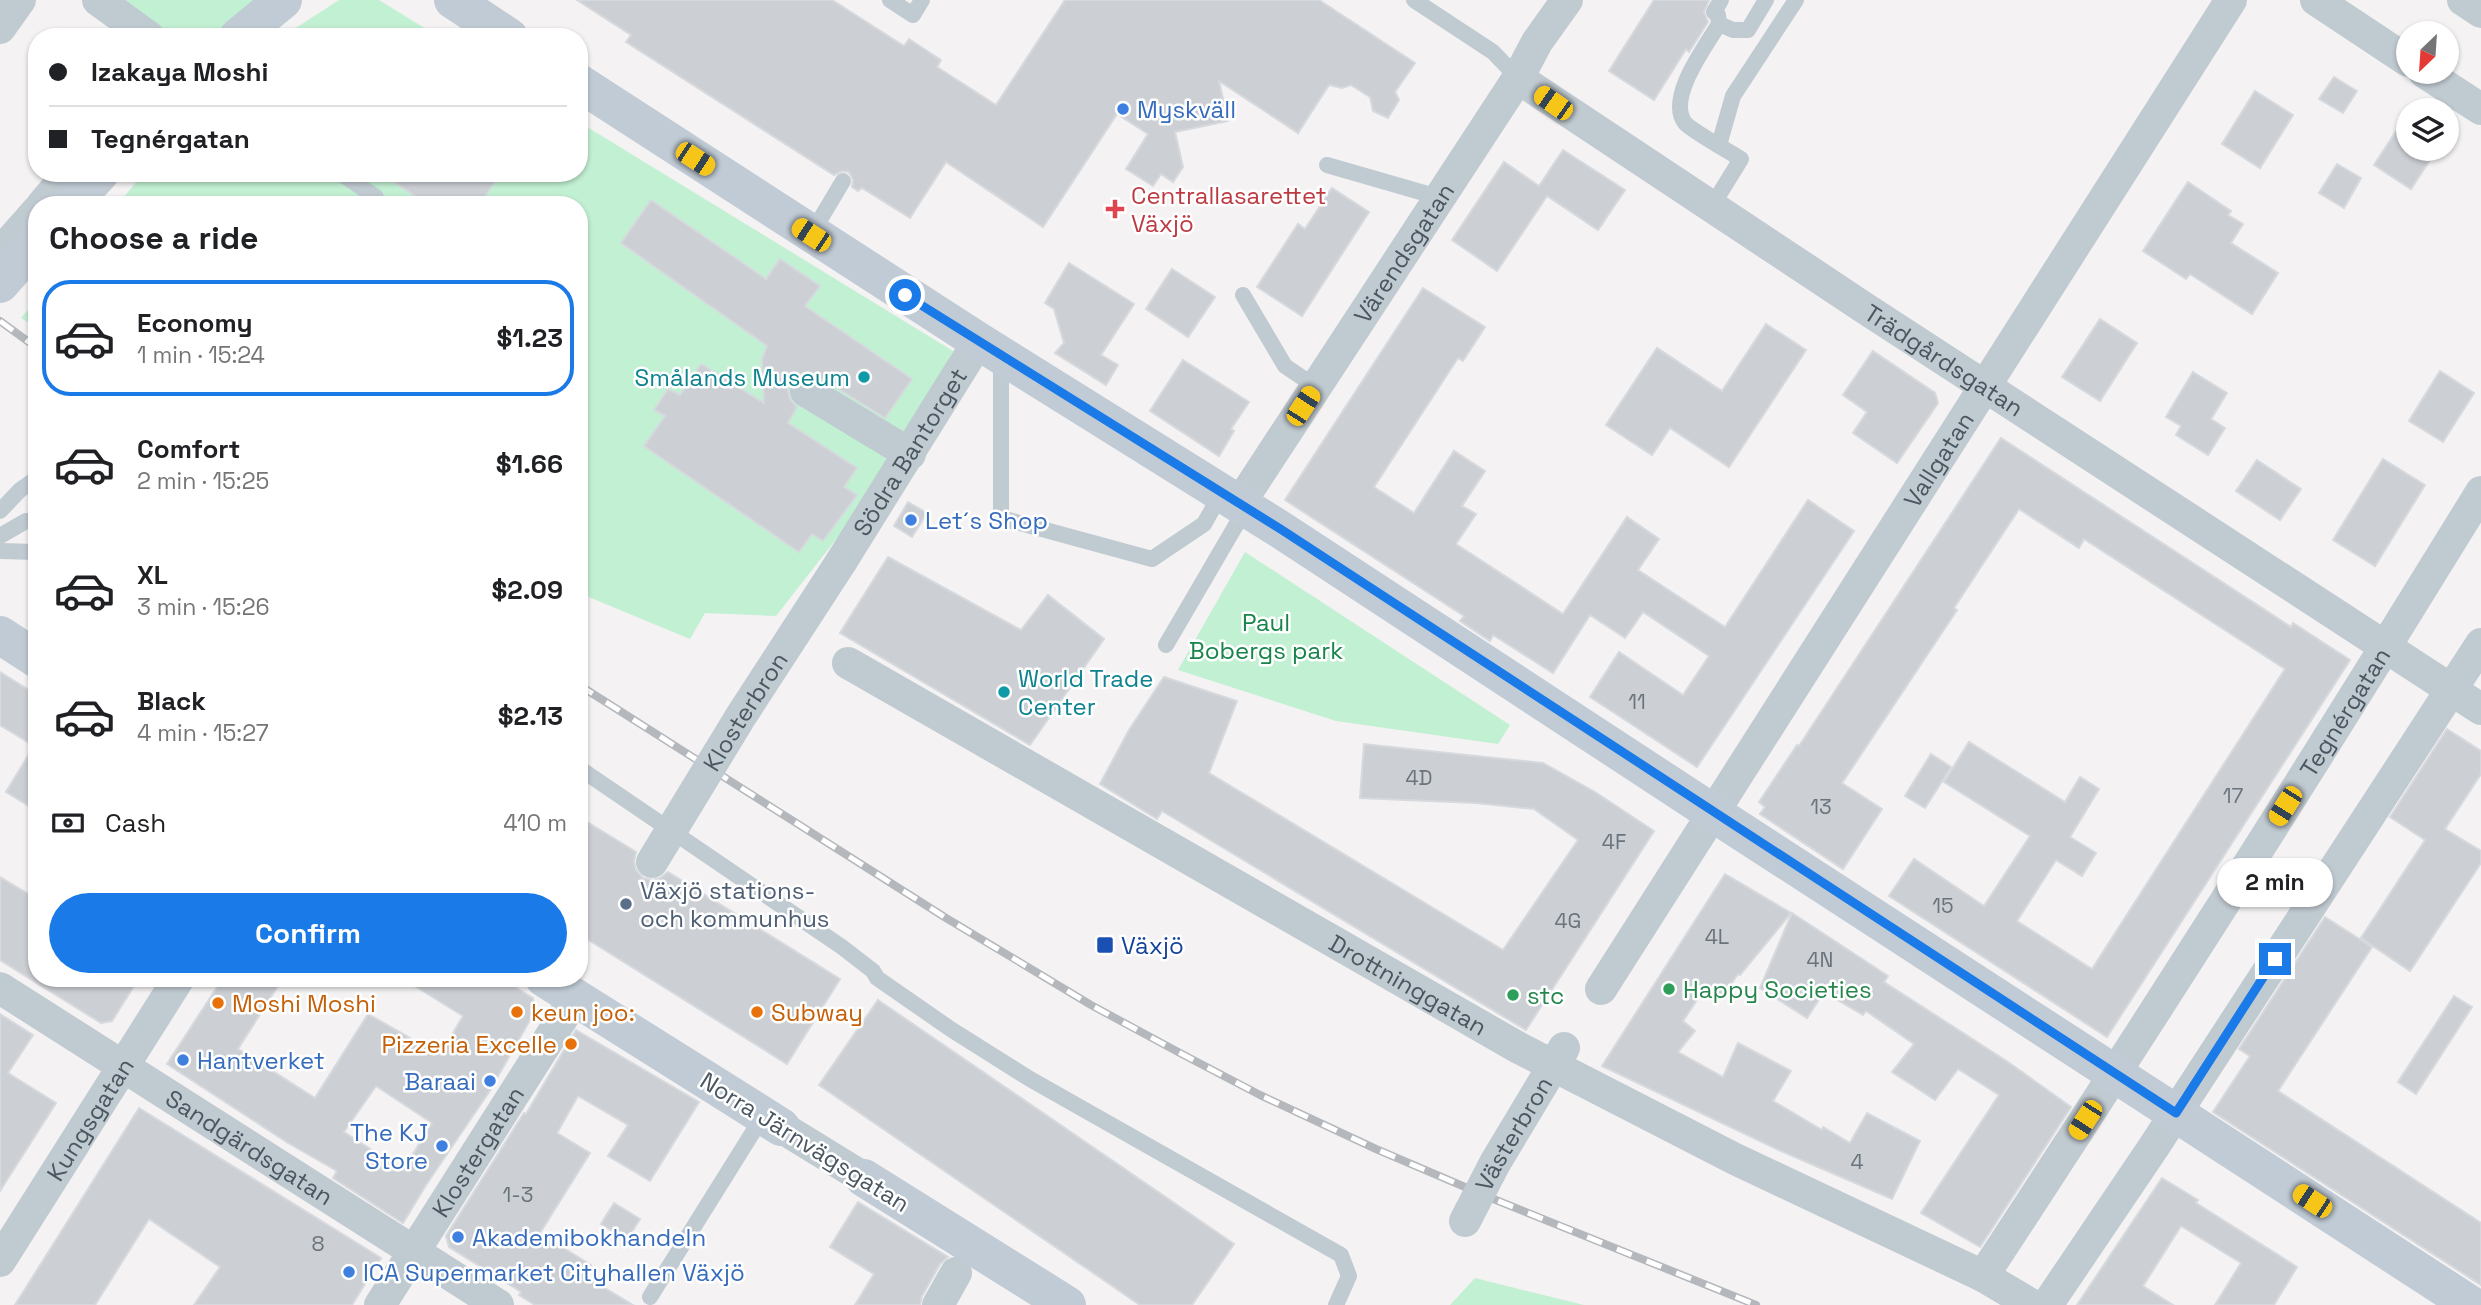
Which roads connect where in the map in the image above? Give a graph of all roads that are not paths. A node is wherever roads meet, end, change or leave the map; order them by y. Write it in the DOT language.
graph roads {
  1 [pos="20,0"];
  2 [pos="98,0"];
  3 [pos="283,0"];
  4 [pos="453,0"];
  5 [pos="890,0"];
  6 [pos="922,0"];
  7 [pos="1414,0"];
  8 [pos="1567,0"];
  9 [pos="1721,0"];
  10 [pos="1766,0"];
  11 [pos="1796,0"];
  12 [pos="2231,0"];
  13 [pos="2316,0"];
  14 [pos="2463,0"];
  15 [pos="2481,12"];
  16 [pos="1719,24"];
  17 [pos="0,28"];
  18 [pos="137,28"];
  19 [pos="249,28"];
  20 [pos="495,28"];
  21 [pos="2396,53"];
  22 [pos="1518,78"];
  23 [pos="2442,84"];
  24 [pos="588,89"];
  25 [pos="2481,109"];
  26 [pos="1719,145"];
  27 [pos="1327,166"];
  28 [pos="843,181"];
  29 [pos="61,182"];
  30 [pos="92,182"];
  31 [pos="354,182"];
  32 [pos="50,196"];
  33 [pos="78,196"];
  34 [pos="374,196"];
  35 [pos="1438,197"];
  36 [pos="1712,206"];
  37 [pos="28,221"];
  38 [pos="811,235"];
  39 [pos="28,252"];
  40 [pos="0,253"];
  41 [pos="0,284"];
  42 [pos="1243,295"];
  43 [pos="990,349"];
  44 [pos="1984,386"];
  45 [pos="1316,387"];
  46 [pos="806,391"];
  47 [pos="909,454"];
  48 [pos="28,484"];
  49 [pos="2481,492"];
  50 [pos="1236,501"];
  51 [pos="0,511"];
  52 [pos="28,521"];
  53 [pos="0,537"];
  54 [pos="0,551"];
  55 [pos="28,552"];
  56 [pos="841,562"];
  57 [pos="0,635"];
  58 [pos="2481,644"];
  59 [pos="1166,645"];
  60 [pos="2385,648"];
  61 [pos="28,653"];
  62 [pos="848,663"];
  63 [pos="2451,690"];
  64 [pos="2481,709"];
  65 [pos="588,774"];
  66 [pos="1706,825"];
  67 [pos="652,862"];
  68 [pos="173,987"];
  69 [pos="0,988"];
  70 [pos="560,988"];
  71 [pos="1601,989"];
  72 [pos="1564,1048"];
  73 [pos="124,1067"];
  74 [pos="2115,1072"];
  75 [pos="2176,1113"];
  76 [pos="772,1121"];
  77 [pos="864,1178"];
  78 [pos="1465,1220"];
  79 [pos="414,1252"];
  80 [pos="0,1261"];
  81 [pos="956,1273"];
  82 [pos="1983,1276"];
  83 [pos="650,1297"];
  84 [pos="380,1305"];
  85 [pos="498,1305"];
  86 [pos="938,1305"];
  87 [pos="1067,1305"];
  88 [pos="1336,1305"];
  89 [pos="2032,1305"];
  90 [pos="2047,1305"];
  91 [pos="2471,1305"];
  1 -- 17 [label="street"];
  2 -- 18 [label="street"];
  3 -- 19 [label="street"];
  4 -- 20 [label="street"];
  5 -- 6 [label="lane"];
  7 -- 22 [label="lane, Trädgårdsgatan"];
  8 -- 22 [label="street, Värendsgatan"];
  9 -- 16 [label="lane"];
  10 -- 16 [label="lane"];
  11 -- 26 [label="lane"];
  12 -- 44 [label="street, Vallgatan"];
  13 -- 21 [label="street"];
  14 -- 15 [label="street"];
  16 -- 26 [label="lane"];
  22 -- 35 [label="street, Värendsgatan"];
  22 -- 36 [label="street, Trädgårdsgatan"];
  23 -- 25 [label="street"];
  24 -- 38 [label="street"];
  26 -- 36 [label="lane"];
  27 -- 35 [label="lane"];
  28 -- 38 [label="lane"];
  29 -- 32 [label="street"];
  30 -- 33 [label="street"];
  31 -- 34 [label="lane"];
  35 -- 45 [label="street, Värendsgatan"];
  36 -- 44 [label="street, Trädgårdsgatan"];
  37 -- 40 [label="street"];
  38 -- 43 [label="street"];
  39 -- 41 [label="street"];
  42 -- 45 [label="lane"];
  43 -- 47 [label="street, Södra Bantorget"];
  43 -- 50 [label="street"];
  43 -- 50 [label="lane"];
  44 -- 60 [label="street, Trädgårdsgatan"];
  44 -- 66 [label="street, Vallgatan"];
  45 -- 50 [label="street, Värendsgatan"];
  46 -- 47 [label="street"];
  47 -- 56 [label="street, Södra Bantorget"];
  48 -- 51 [label="lane"];
  49 -- 60 [label="street, Tegnérgatan"];
  50 -- 59 [label="lane"];
  50 -- 66 [label="street"];
  52 -- 53 [label="lane"];
  54 -- 55 [label="lane"];
  56 -- 67 [label="street, Klosterbron, bridge"];
  57 -- 61 [label="street"];
  58 -- 63 [label="street"];
  60 -- 63 [label="street, Trädgårdsgatan"];
  60 -- 74 [label="street, Tegnérgatan"];
  62 -- 82 [label="street, Drottninggatan"];
  63 -- 64 [label="street, Trädgårdsgatan"];
  63 -- 75 [label="street"];
  65 -- 88 [label="lane"];
  66 -- 71 [label="street, Vallgatan"];
  66 -- 74 [label="street"];
  68 -- 73 [label="street, Kungsgatan"];
  69 -- 73 [label="street, Sandgärdsgatan"];
  70 -- 76 [label="street, Norra Järnvägsgatan"];
  70 -- 79 [label="street, Klostergatan"];
  72 -- 78 [label="street, Västerbron, bridge"];
  73 -- 79 [label="street, Sandgärdsgatan"];
  73 -- 80 [label="street, Kungsgatan"];
  74 -- 75 [label="street"];
  74 -- 82 [label="street"];
  75 -- 90 [label="street"];
  75 -- 91 [label="street"];
  76 -- 77 [label="street, Norra Järnvägsgatan"];
  76 -- 83 [label="lane"];
  77 -- 87 [label="street, Norra Järnvägsgatan"];
  79 -- 84 [label="street, Klostergatan"];
  79 -- 85 [label="street, Sandgärdsgatan"];
  81 -- 86 [label="street"];
  82 -- 89 [label="street, Drottninggatan"];
}
